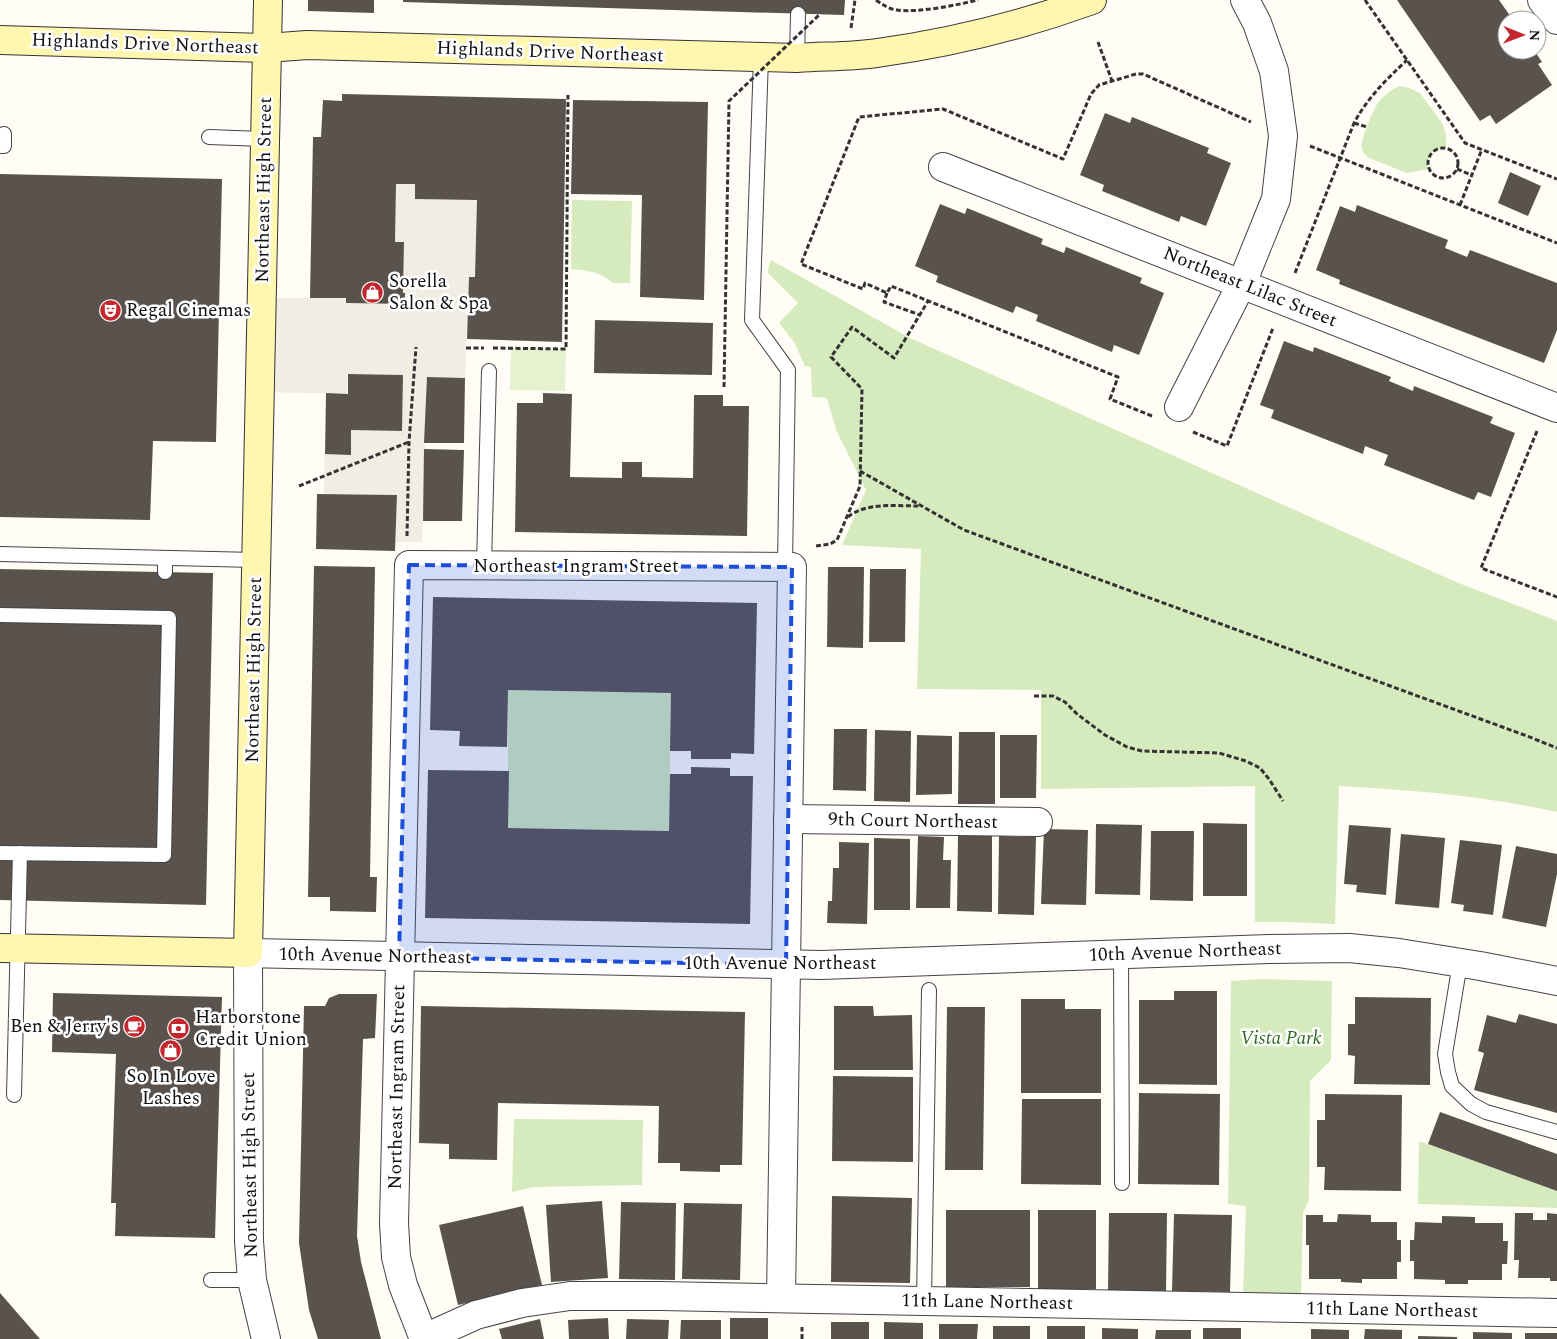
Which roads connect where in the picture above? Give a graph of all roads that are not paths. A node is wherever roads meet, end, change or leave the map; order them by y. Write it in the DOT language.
graph roads {
  1 [pos="268,0"];
  2 [pos="1092,0"];
  3 [pos="1245,0"];
  4 [pos="1542,0"];
  5 [pos="798,14"];
  6 [pos="1557,20"];
  7 [pos="0,40"];
  8 [pos="268,48"];
  9 [pos="761,58"];
  10 [pos="797,58"];
  11 [pos="209,137"];
  12 [pos="265,139"];
  13 [pos="943,166"];
  14 [pos="1242,283"];
  15 [pos="489,371"];
  16 [pos="1552,406"];
  17 [pos="1180,408"];
  18 [pos="0,554"];
  19 [pos="165,558"];
  20 [pos="256,560"];
  21 [pos="484,565"];
  22 [pos="785,567"];
  23 [pos="165,572"];
  24 [pos="0,615"];
  25 [pos="788,819"];
  26 [pos="1038,822"];
  27 [pos="0,853"];
  28 [pos="20,853"];
  29 [pos="9,948"];
  30 [pos="248,953"];
  31 [pos="1121,954"];
  32 [pos="399,957"];
  33 [pos="1460,963"];
  34 [pos="786,965"];
  35 [pos="1557,981"];
  36 [pos="929,990"];
  37 [pos="14,1095"];
  38 [pos="1557,1132"];
  39 [pos="1122,1183"];
  40 [pos="210,1280"];
  41 [pos="252,1280"];
  42 [pos="781,1298"];
  43 [pos="924,1301"];
  44 [pos="1557,1313"];
  45 [pos="266,1339"];
  46 [pos="424,1339"];
  1 -- 8 [label="street, Northeast High Street"];
  2 -- 10 [label="street, Highlands Drive Northeast"];
  3 -- 14 [label="street"];
  4 -- 6 [label="street"];
  5 -- 10 [label="lane"];
  7 -- 8 [label="street, Highlands Drive Northeast"];
  8 -- 9 [label="street, Highlands Drive Northeast"];
  8 -- 12 [label="street, Northeast High Street"];
  9 -- 10 [label="street, Highlands Drive Northeast"];
  9 -- 22 [label="lane"];
  11 -- 12 [label="lane"];
  12 -- 20 [label="street, Northeast High Street"];
  13 -- 14 [label="street, Northeast Lilac Street"];
  14 -- 16 [label="street, Northeast Lilac Street"];
  14 -- 17 [label="street"];
  15 -- 21 [label="lane"];
  18 -- 19 [label="lane"];
  19 -- 20 [label="lane"];
  19 -- 23 [label="lane"];
  20 -- 30 [label="street, Northeast High Street"];
  21 -- 22 [label="street, Northeast Ingram Street"];
  21 -- 32 [label="street, Northeast Ingram Street"];
  22 -- 25 [label="street"];
  24 -- 28 [label="lane"];
  25 -- 26 [label="street, 9th Court Northeast"];
  25 -- 34 [label="street"];
  27 -- 28 [label="lane"];
  28 -- 29 [label="lane"];
  29 -- 30 [label="street, 10th Avenue Northeast"];
  29 -- 37 [label="lane"];
  30 -- 32 [label="street, 10th Avenue Northeast"];
  30 -- 41 [label="street, Northeast High Street"];
  31 -- 33 [label="street, 10th Avenue Northeast"];
  31 -- 34 [label="street, 10th Avenue Northeast"];
  31 -- 39 [label="lane"];
  32 -- 34 [label="street, 10th Avenue Northeast"];
  32 -- 46 [label="street, Northeast Ingram Street"];
  33 -- 35 [label="street, 10th Avenue Northeast"];
  33 -- 38 [label="lane"];
  34 -- 42 [label="street"];
  36 -- 43 [label="lane"];
  40 -- 41 [label="lane"];
  41 -- 45 [label="street, Northeast High Street"];
  42 -- 43 [label="street, 11th Lane Northeast"];
  42 -- 46 [label="street, 11th Lane Northeast"];
  43 -- 44 [label="street, 11th Lane Northeast"];
}
